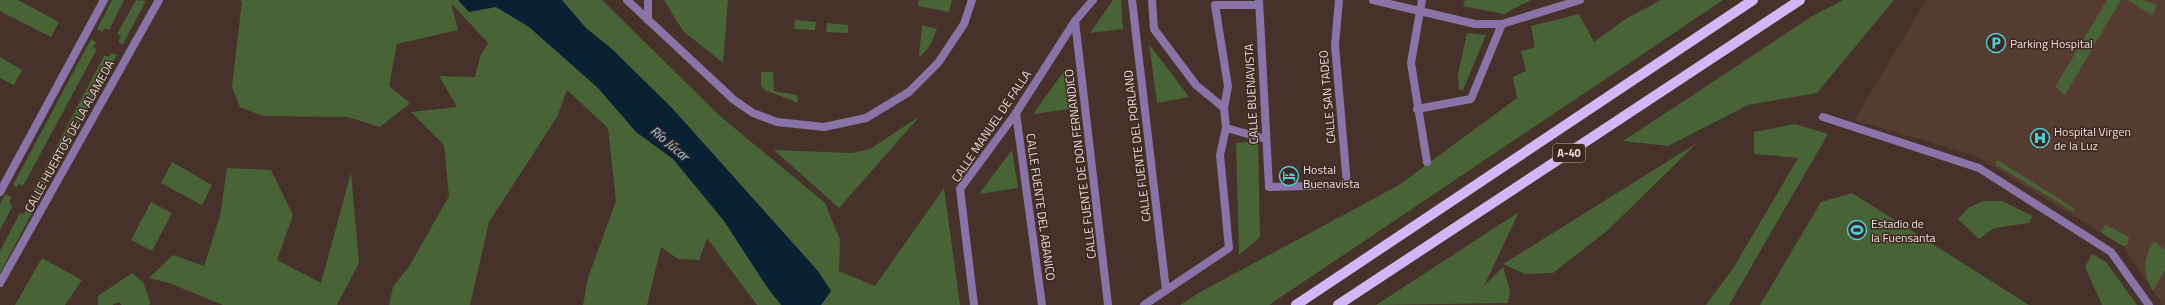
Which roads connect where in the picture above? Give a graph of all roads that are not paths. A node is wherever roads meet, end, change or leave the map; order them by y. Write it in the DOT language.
graph roads {
  1 [pos="104,0"];
  2 [pos="159,0"];
  3 [pos="627,0"];
  4 [pos="648,0"];
  5 [pos="972,0"];
  6 [pos="1093,0"];
  7 [pos="1132,0"];
  8 [pos="1152,0"];
  9 [pos="1339,0"];
  10 [pos="1373,0"];
  11 [pos="1422,0"];
  12 [pos="1580,0"];
  13 [pos="1753,0"];
  14 [pos="1800,0"];
  15 [pos="1258,2"];
  16 [pos="1420,11"];
  17 [pos="648,20"];
  18 [pos="1075,20"];
  19 [pos="1502,24"];
  20 [pos="1224,108"];
  21 [pos="1417,109"];
  22 [pos="1016,112"];
  23 [pos="1823,117"];
  24 [pos="1226,128"];
  25 [pos="1266,139"];
  26 [pos="1427,162"];
  27 [pos="1269,188"];
  28 [pos="0,192"];
  29 [pos="0,283"];
  30 [pos="1166,290"];
  31 [pos="974,305"];
  32 [pos="1042,305"];
  33 [pos="1108,305"];
  34 [pos="1144,305"];
  35 [pos="1296,305"];
  36 [pos="1338,305"];
  37 [pos="2149,305"];
  1 -- 28 [label="street"];
  2 -- 29 [label="street, CALLE HUERTOS DE LA ALAMEDA"];
  3 -- 17 [label="street"];
  4 -- 17 [label="street"];
  5 -- 17 [label="street"];
  6 -- 18 [label="street, CALLE MANUEL DE FALLA"];
  7 -- 30 [label="street, CALLE FUENTE DEL PORLAND"];
  8 -- 20 [label="street"];
  9 -- 27 [label="street, CALLE SAN TADEO"];
  10 -- 16 [label="street"];
  11 -- 16 [label="street"];
  12 -- 19 [label="street"];
  13 -- 35 [label="main road, A-40"];
  14 -- 36 [label="main road, A-40"];
  15 -- 20 [label="street"];
  15 -- 25 [label="street, CALLE BUENAVISTA"];
  16 -- 19 [label="street"];
  16 -- 21 [label="street"];
  18 -- 22 [label="street, CALLE MANUEL DE FALLA"];
  18 -- 33 [label="street, CALLE FUENTE DE DON FERNANDICO"];
  19 -- 21 [label="street"];
  20 -- 24 [label="street"];
  21 -- 26 [label="street"];
  22 -- 31 [label="street, CALLE MANUEL DE FALLA"];
  22 -- 32 [label="street, CALLE FUENTE DEL ABANICO"];
  23 -- 37 [label="street"];
  24 -- 25 [label="street"];
  24 -- 30 [label="street"];
  25 -- 27 [label="street, CALLE BUENAVISTA"];
  30 -- 34 [label="street"];
}
